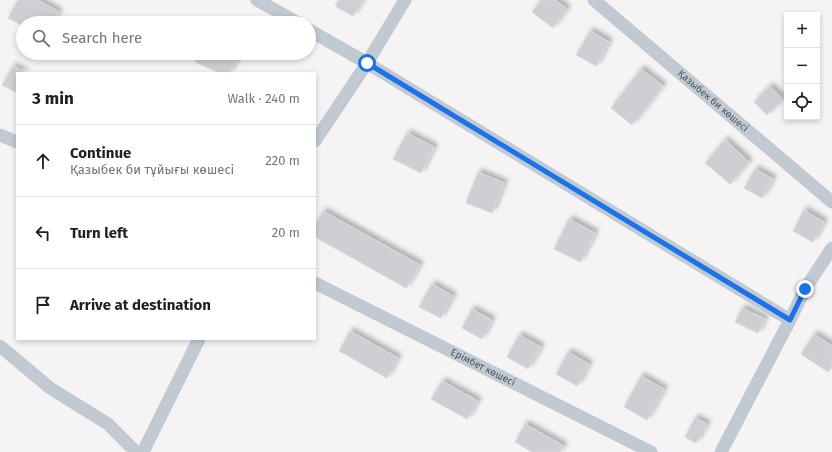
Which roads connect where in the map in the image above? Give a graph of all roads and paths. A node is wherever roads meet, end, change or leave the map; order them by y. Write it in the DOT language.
graph roads {
  1 [pos="257,0"];
  2 [pos="405,0"];
  3 [pos="594,0"];
  4 [pos="286,16"];
  5 [pos="316,34"];
  6 [pos="367,63"];
  7 [pos="0,135"];
  8 [pos="316,140"];
  9 [pos="16,142"];
  10 [pos="832,202"];
  11 [pos="832,248"];
  12 [pos="316,284"];
  13 [pos="790,320"];
  14 [pos="198,340"];
  15 [pos="0,346"];
  16 [pos="136,452"];
  17 [pos="142,452"];
  18 [pos="651,452"];
  19 [pos="721,452"];
  1 -- 4 [label="street"];
  2 -- 6 [label="street"];
  3 -- 10 [label="street, Қазыбек би көшесі"];
  5 -- 6 [label="street"];
  6 -- 8 [label="street"];
  6 -- 13 [label="street"];
  7 -- 9 [label="street"];
  11 -- 13 [label="street"];
  12 -- 18 [label="street, Ерімбет көшесі"];
  13 -- 19 [label="street"];
  14 -- 17 [label="street"];
  15 -- 16 [label="street"];
}
